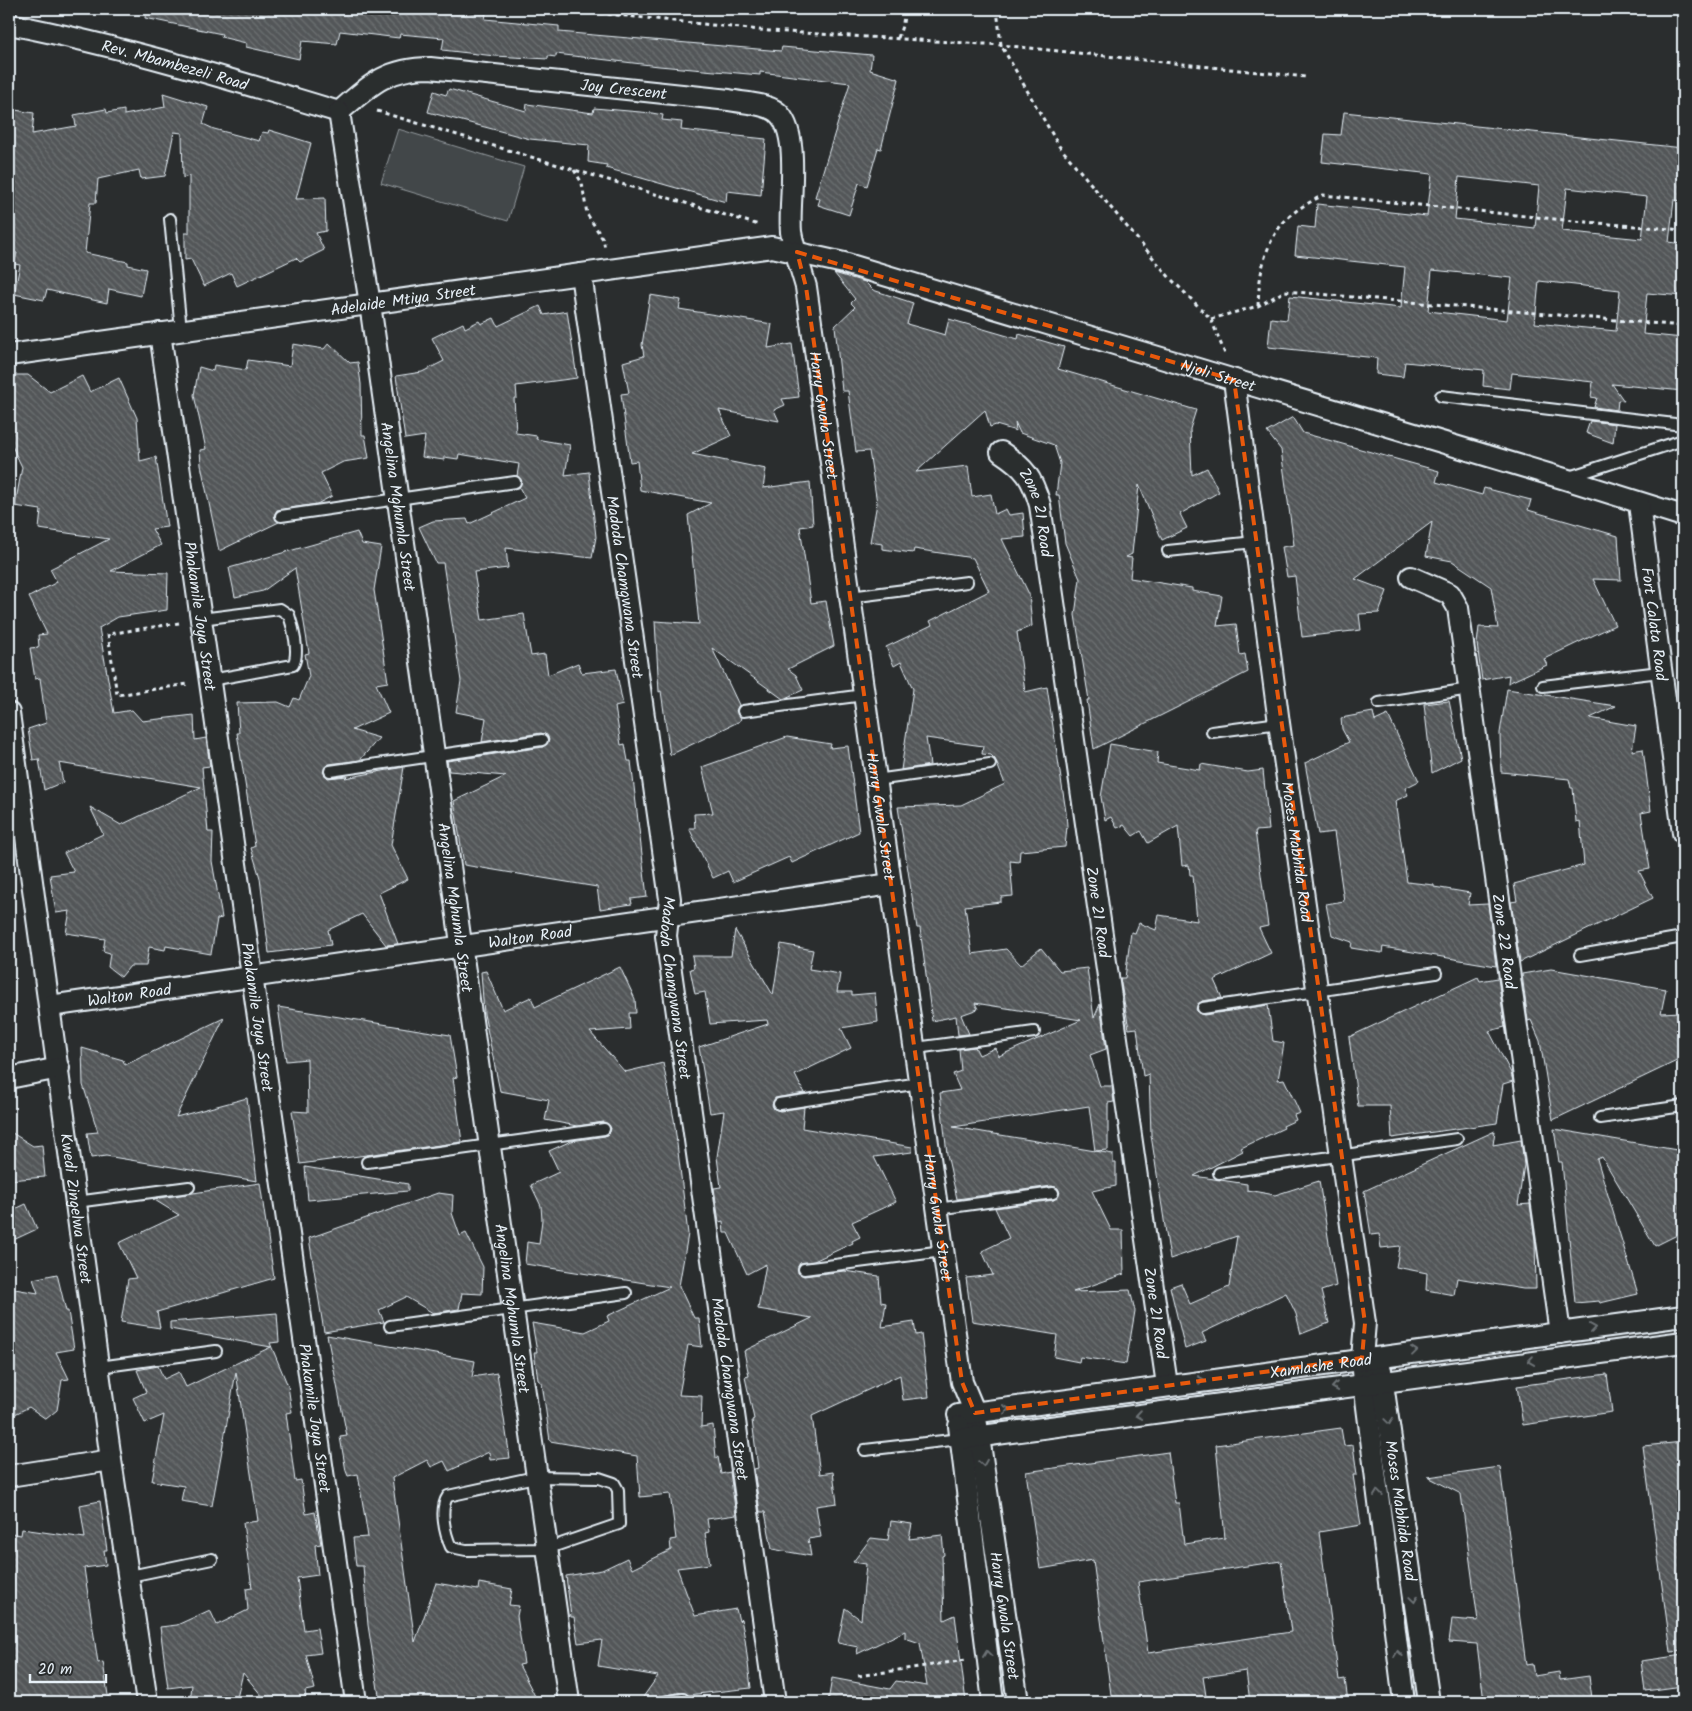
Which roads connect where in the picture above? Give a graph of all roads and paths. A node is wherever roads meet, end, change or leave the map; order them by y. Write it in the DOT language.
graph roads {
  1 [pos="560,9"];
  2 [pos="905,9"];
  3 [pos="997,9"];
  4 [pos="1553,9"];
  5 [pos="1683,12"];
  6 [pos="9,24"];
  7 [pos="898,38"];
  8 [pos="1002,45"];
  9 [pos="1306,77"];
  10 [pos="344,107"];
  11 [pos="574,170"];
  12 [pos="170,219"];
  13 [pos="1683,230"];
  14 [pos="791,232"];
  15 [pos="797,252"];
  16 [pos="608,271"];
  17 [pos="581,274"];
  18 [pos="370,304"];
  19 [pos="1258,306"];
  20 [pos="1211,320"];
  21 [pos="1683,326"];
  22 [pos="181,330"];
  23 [pos="160,333"];
  24 [pos="9,354"];
  25 [pos="1228,379"];
  26 [pos="1441,396"];
  27 [pos="1683,425"];
  28 [pos="1683,440"];
  29 [pos="1001,452"];
  30 [pos="1565,478"];
  31 [pos="515,482"];
  32 [pos="396,500"];
  33 [pos="1639,504"];
  34 [pos="281,516"];
  35 [pos="1683,516"];
  36 [pos="1255,542"];
  37 [pos="1168,551"];
  38 [pos="1411,577"];
  39 [pos="967,582"];
  40 [pos="850,597"];
  41 [pos="193,620"];
  42 [pos="1660,672"];
  43 [pos="202,681"];
  44 [pos="1543,686"];
  45 [pos="1470,688"];
  46 [pos="864,695"];
  47 [pos="1379,703"];
  48 [pos="744,711"];
  49 [pos="9,713"];
  50 [pos="1279,723"];
  51 [pos="1212,732"];
  52 [pos="542,740"];
  53 [pos="433,755"];
  54 [pos="990,764"];
  55 [pos="330,771"];
  56 [pos="876,780"];
  57 [pos="1683,834"];
  58 [pos="891,884"];
  59 [pos="668,916"];
  60 [pos="1683,937"];
  61 [pos="461,946"];
  62 [pos="1580,954"];
  63 [pos="1436,973"];
  64 [pos="252,977"];
  65 [pos="1317,992"];
  66 [pos="50,1006"];
  67 [pos="1203,1008"];
  68 [pos="1034,1032"];
  69 [pos="916,1048"];
  70 [pos="58,1068"];
  71 [pos="9,1078"];
  72 [pos="920,1083"];
  73 [pos="779,1104"];
  74 [pos="1683,1106"];
  75 [pos="1600,1118"];
  76 [pos="604,1129"];
  77 [pos="1457,1139"];
  78 [pos="489,1145"];
  79 [pos="1341,1154"];
  80 [pos="367,1162"];
  81 [pos="1219,1173"];
  82 [pos="189,1187"];
  83 [pos="1053,1193"];
  84 [pos="76,1202"];
  85 [pos="938,1209"];
  86 [pos="943,1251"];
  87 [pos="804,1269"];
  88 [pos="626,1293"];
  89 [pos="513,1308"];
  90 [pos="1683,1316"];
  91 [pos="390,1326"];
  92 [pos="1560,1332"];
  93 [pos="1683,1342"];
  94 [pos="216,1351"];
  95 [pos="1370,1357"];
  96 [pos="99,1367"];
  97 [pos="1374,1382"];
  98 [pos="1167,1385"];
  99 [pos="966,1414"];
  100 [pos="970,1438"];
  101 [pos="865,1450"];
  102 [pos="111,1460"];
  103 [pos="9,1476"];
  104 [pos="536,1477"];
  105 [pos="546,1549"];
  106 [pos="212,1558"];
  107 [pos="130,1576"];
  108 [pos="972,1660"];
  109 [pos="858,1676"];
  110 [pos="683,1699"];
  111 [pos="147,1702"];
  112 [pos="356,1702"];
  113 [pos="569,1702"];
  114 [pos="664,1702"];
  115 [pos="775,1702"];
  116 [pos="993,1702"];
  117 [pos="1018,1702"];
  118 [pos="1404,1702"];
  119 [pos="1429,1702"];
  1 -- 7 [label="path"];
  2 -- 7 [label="path"];
  3 -- 8 [label="path"];
  4 -- 5 [label="path"];
  6 -- 10 [label="street, Rev. Mbambezeli Road"];
  7 -- 8 [label="path"];
  8 -- 9 [label="path"];
  8 -- 20 [label="path"];
  10 -- 11 [label="path"];
  10 -- 14 [label="street, Joy Crescent"];
  10 -- 18 [label="street, Angelina Mghumla Street"];
  11 -- 14 [label="path"];
  11 -- 16 [label="path"];
  12 -- 22 [label="lane"];
  13 -- 19 [label="path"];
  14 -- 15 [label="street, Joy Crescent"];
  15 -- 16 [label="street, Adelaide Mtiya Street"];
  15 -- 25 [label="street, Njoli Street"];
  15 -- 40 [label="street, Harry Gwala Street"];
  16 -- 17 [label="street, Adelaide Mtiya Street"];
  17 -- 18 [label="street, Adelaide Mtiya Street"];
  17 -- 59 [label="street, Madoda Chamgwana Street"];
  18 -- 22 [label="street, Adelaide Mtiya Street"];
  18 -- 32 [label="street, Angelina Mghumla Street"];
  19 -- 20 [label="path"];
  19 -- 21 [label="path"];
  20 -- 25 [label="path"];
  22 -- 23 [label="street, Adelaide Mtiya Street"];
  23 -- 24 [label="street, Adelaide Mtiya Street"];
  23 -- 41 [label="street, Phakamile Joya Street"];
  25 -- 30 [label="street, Njoli Street"];
  25 -- 36 [label="street, Moses Mabhida Road"];
  26 -- 27 [label="lane"];
  28 -- 30 [label="lane"];
  29 -- 98 [label="street, Zone 21 Road"];
  30 -- 33 [label="street, Njoli Street"];
  31 -- 32 [label="lane"];
  32 -- 34 [label="lane"];
  32 -- 53 [label="street, Angelina Mghumla Street"];
  33 -- 35 [label="street, Njoli Street"];
  33 -- 42 [label="street, Fort Calata Road"];
  36 -- 37 [label="lane"];
  36 -- 50 [label="street, Moses Mabhida Road"];
  38 -- 45 [label="street, Zone 22 Road"];
  39 -- 40 [label="lane"];
  40 -- 46 [label="street, Harry Gwala Street"];
  41 -- 43 [label="street, Phakamile Joya Street"];
  41 -- 43 [label="path"];
  41 -- 43 [label="lane"];
  42 -- 44 [label="lane"];
  42 -- 57 [label="street, Fort Calata Road"];
  43 -- 64 [label="street, Phakamile Joya Street"];
  45 -- 47 [label="lane"];
  45 -- 92 [label="street, Zone 22 Road"];
  46 -- 48 [label="lane"];
  46 -- 56 [label="street, Harry Gwala Street"];
  49 -- 66 [label="street, Kwedi Zingelwa Street"];
  50 -- 51 [label="lane"];
  50 -- 65 [label="street, Moses Mabhida Road"];
  52 -- 53 [label="lane"];
  53 -- 55 [label="lane"];
  53 -- 61 [label="street, Angelina Mghumla Street"];
  54 -- 56 [label="lane"];
  56 -- 58 [label="street, Harry Gwala Street"];
  58 -- 59 [label="street, Walton Road"];
  58 -- 69 [label="street, Harry Gwala Street"];
  59 -- 61 [label="street, Walton Road"];
  59 -- 115 [label="street, Madoda Chamgwana Street"];
  60 -- 62 [label="lane"];
  61 -- 64 [label="street, Walton Road"];
  61 -- 78 [label="street, Angelina Mghumla Street"];
  63 -- 65 [label="lane"];
  64 -- 66 [label="street, Walton Road"];
  64 -- 112 [label="street, Phakamile Joya Street"];
  65 -- 67 [label="lane"];
  65 -- 79 [label="street, Moses Mabhida Road"];
  66 -- 70 [label="street, Kwedi Zingelwa Street"];
  68 -- 69 [label="lane"];
  69 -- 72 [label="street, Harry Gwala Street"];
  70 -- 71 [label="street"];
  70 -- 84 [label="street, Kwedi Zingelwa Street"];
  72 -- 73 [label="lane"];
  72 -- 85 [label="street, Harry Gwala Street"];
  74 -- 75 [label="lane"];
  76 -- 78 [label="lane"];
  77 -- 79 [label="lane"];
  78 -- 80 [label="lane"];
  78 -- 89 [label="street, Angelina Mghumla Street"];
  79 -- 81 [label="lane"];
  79 -- 95 [label="street, Moses Mabhida Road"];
  82 -- 84 [label="lane"];
  83 -- 85 [label="lane"];
  84 -- 96 [label="street, Kwedi Zingelwa Street"];
  85 -- 86 [label="street, Harry Gwala Street"];
  86 -- 87 [label="lane"];
  86 -- 99 [label="street, Harry Gwala Street"];
  88 -- 89 [label="lane"];
  89 -- 91 [label="lane"];
  89 -- 104 [label="street, Angelina Mghumla Street"];
  92 -- 90 [label="street, Xamlashe Road, one-way"];
  95 -- 92 [label="street, Xamlashe Road, one-way"];
  93 -- 97 [label="street, Xamlashe Road, one-way"];
  94 -- 96 [label="lane"];
  95 -- 97 [label="street, Moses Mabhida Road"];
  98 -- 95 [label="street, Xamlashe Road, one-way"];
  96 -- 102 [label="street, Kwedi Zingelwa Street"];
  97 -- 100 [label="street, Xamlashe Road, one-way"];
  118 -- 97 [label="street, Moses Mabhida Road, one-way"];
  97 -- 119 [label="street, Moses Mabhida Road, one-way"];
  99 -- 98 [label="street, Xamlashe Road, one-way"];
  99 -- 100 [label="street, Harry Gwala Street"];
  100 -- 101 [label="lane"];
  116 -- 100 [label="street, Harry Gwala Street, one-way"];
  100 -- 117 [label="street, Harry Gwala Street, one-way"];
  102 -- 103 [label="street"];
  102 -- 107 [label="street, Kwedi Zingelwa Street"];
  104 -- 105 [label="street, Angelina Mghumla Street"];
  104 -- 105 [label="lane"];
  104 -- 105 [label="lane"];
  105 -- 113 [label="street, Angelina Mghumla Street"];
  106 -- 107 [label="lane"];
  107 -- 111 [label="street, Kwedi Zingelwa Street"];
  108 -- 109 [label="path"];
  110 -- 114 [label="lane"];
}
